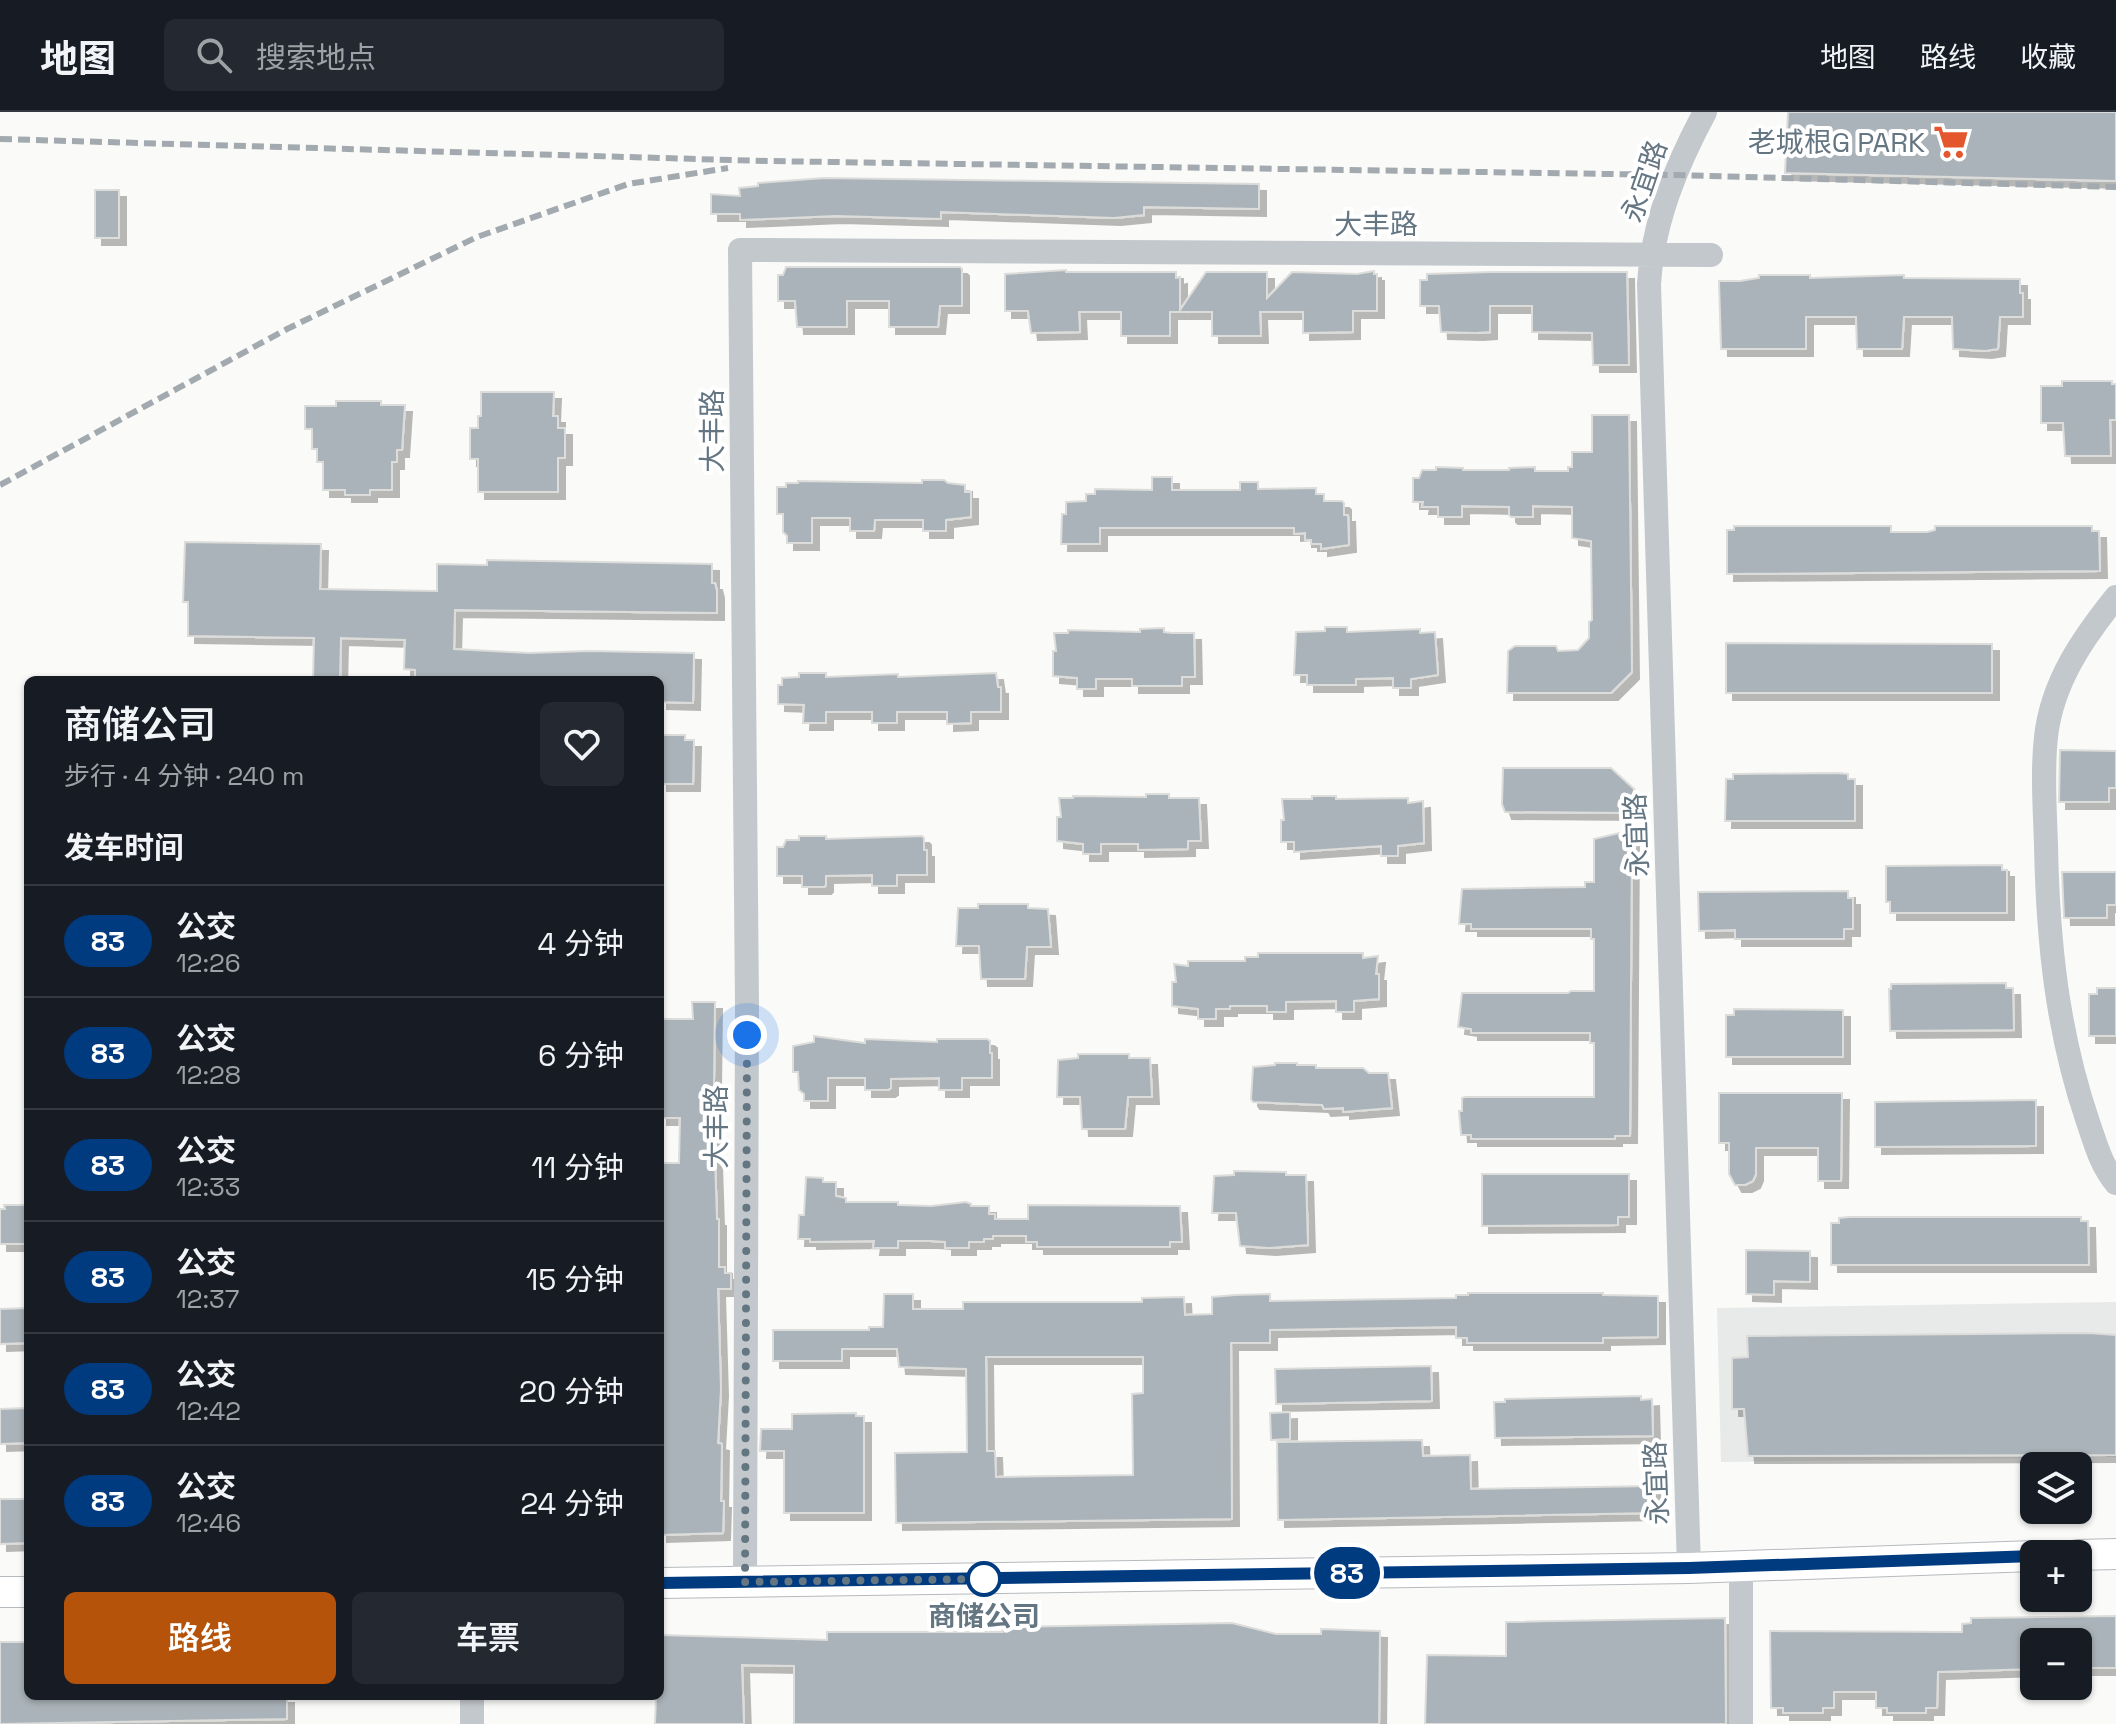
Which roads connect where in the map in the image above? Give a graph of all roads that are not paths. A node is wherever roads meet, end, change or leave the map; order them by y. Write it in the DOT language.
graph roads {
  1 [pos="1705,112"];
  2 [pos="1711,255"];
  3 [pos="1651,256"];
  4 [pos="2116,597"];
  5 [pos="2116,1183"];
  6 [pos="2116,1554"];
  7 [pos="2092,1555"];
  8 [pos="2020,1557"];
  9 [pos="1741,1567"];
  10 [pos="1689,1568"];
  11 [pos="745,1582"];
  12 [pos="664,1583"];
  13 [pos="0,1592"];
  14 [pos="24,1592"];
  15 [pos="472,1700"];
  16 [pos="472,1724"];
  17 [pos="1741,1724"];
  1 -- 3 [label="street, 永宜路"];
  2 -- 3 [label="street, 大丰路"];
  3 -- 10 [label="street, 永宜路"];
  3 -- 11 [label="street, 大丰路"];
  4 -- 5 [label="street"];
  6 -- 7 [label="main road"];
  8 -- 9 [label="main road"];
  9 -- 10 [label="main road"];
  9 -- 17 [label="street"];
  10 -- 11 [label="main road"];
  11 -- 12 [label="main road"];
  13 -- 14 [label="main road"];
  15 -- 16 [label="street"];
}
